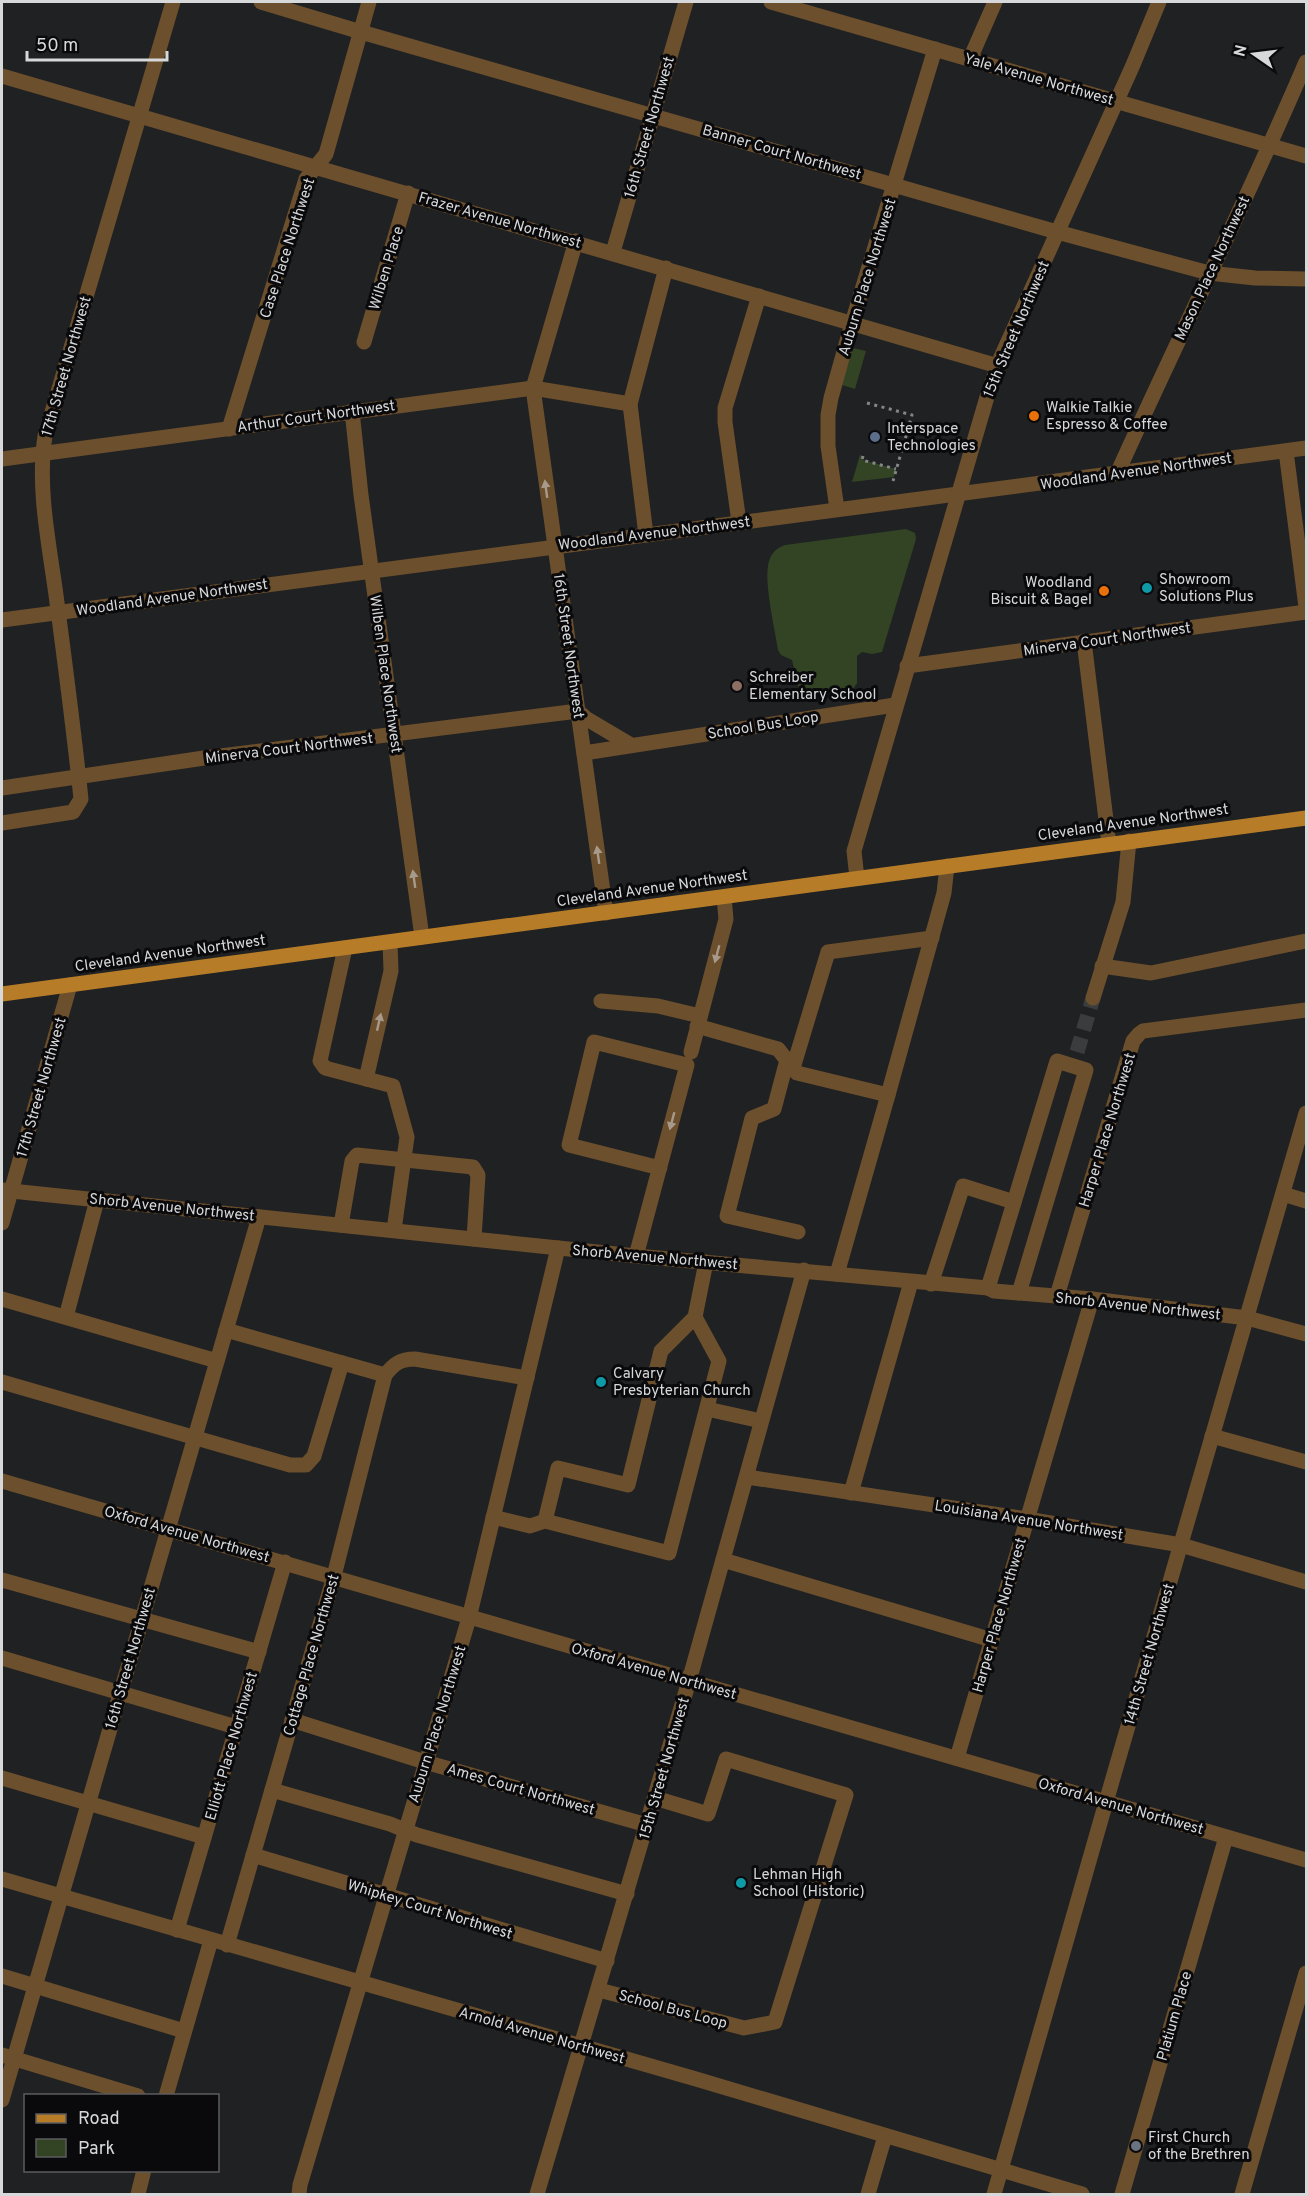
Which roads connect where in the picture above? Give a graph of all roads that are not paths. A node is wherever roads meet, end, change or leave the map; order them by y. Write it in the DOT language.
graph roads {
  1 [pos="172,2"];
  2 [pos="261,2"];
  3 [pos="369,2"];
  4 [pos="686,2"];
  5 [pos="771,2"];
  6 [pos="995,2"];
  7 [pos="1159,2"];
  8 [pos="361,32"];
  9 [pos="934,49"];
  10 [pos="970,59"];
  11 [pos="1306,62"];
  12 [pos="2,76"];
  13 [pos="1116,101"];
  14 [pos="653,115"];
  15 [pos="140,116"];
  16 [pos="1270,146"];
  17 [pos="1306,156"];
  18 [pos="315,168"];
  19 [pos="894,185"];
  20 [pos="408,194"];
  21 [pos="1057,232"];
  22 [pos="576,242"];
  23 [pos="613,252"];
  24 [pos="666,268"];
  25 [pos="1209,273"];
  26 [pos="1306,279"];
  27 [pos="759,296"];
  28 [pos="852,323"];
  29 [pos="364,342"];
  30 [pos="998,366"];
  31 [pos="533,388"];
  32 [pos="630,404"];
  33 [pos="352,411"];
  34 [pos="229,429"];
  35 [pos="1306,448"];
  36 [pos="1286,451"];
  37 [pos="42,454"];
  38 [pos="2,459"];
  39 [pos="1117,474"];
  40 [pos="957,495"];
  41 [pos="837,509"];
  42 [pos="739,522"];
  43 [pos="646,535"];
  44 [pos="554,546"];
  45 [pos="371,570"];
  46 [pos="1306,609"];
  47 [pos="58,612"];
  48 [pos="2,620"];
  49 [pos="1084,641"];
  50 [pos="907,666"];
  51 [pos="895,705"];
  52 [pos="578,711"];
  53 [pos="395,735"];
  54 [pos="631,745"];
  55 [pos="584,753"];
  56 [pos="79,777"];
  57 [pos="2,788"];
  58 [pos="1306,818"];
  59 [pos="2,823"];
  60 [pos="1129,841"];
  61 [pos="1109,843"];
  62 [pos="947,866"];
  63 [pos="857,878"];
  64 [pos="724,897"];
  65 [pos="606,913"];
  66 [pos="422,937"];
  67 [pos="932,938"];
  68 [pos="1306,941"];
  69 [pos="390,942"];
  70 [pos="345,948"];
  71 [pos="1102,966"];
  72 [pos="70,985"];
  73 [pos="2,994"];
  74 [pos="1093,998"];
  75 [pos="601,1001"];
  76 [pos="1306,1010"];
  77 [pos="699,1021"];
  78 [pos="689,1058"];
  79 [pos="790,1064"];
  80 [pos="366,1079"];
  81 [pos="888,1095"];
  82 [pos="1306,1113"];
  83 [pos="404,1161"];
  84 [pos="660,1168"];
  85 [pos="6,1190"];
  86 [pos="1283,1194"];
  87 [pos="97,1200"];
  88 [pos="1306,1200"];
  89 [pos="1014,1202"];
  90 [pos="259,1216"];
  91 [pos="2,1223"];
  92 [pos="341,1225"];
  93 [pos="394,1230"];
  94 [pos="798,1232"];
  95 [pos="474,1239"];
  96 [pos="558,1248"];
  97 [pos="636,1256"];
  98 [pos="706,1262"];
  99 [pos="804,1270"];
  100 [pos="837,1274"];
  101 [pos="911,1282"];
  102 [pos="931,1284"];
  103 [pos="988,1288"];
  104 [pos="1019,1293"];
  105 [pos="1057,1296"];
  106 [pos="2,1299"];
  107 [pos="1092,1299"];
  108 [pos="66,1317"];
  109 [pos="695,1317"];
  110 [pos="1247,1318"];
  111 [pos="226,1330"];
  112 [pos="1306,1334"];
  113 [pos="217,1361"];
  114 [pos="342,1363"];
  115 [pos="389,1370"];
  116 [pos="527,1378"];
  117 [pos="2,1382"];
  118 [pos="706,1409"];
  119 [pos="761,1421"];
  120 [pos="1212,1436"];
  121 [pos="194,1438"];
  122 [pos="1306,1462"];
  123 [pos="747,1477"];
  124 [pos="2,1481"];
  125 [pos="851,1493"];
  126 [pos="493,1517"];
  127 [pos="1028,1519"];
  128 [pos="545,1521"];
  129 [pos="168,1528"];
  130 [pos="1180,1545"];
  131 [pos="723,1560"];
  132 [pos="285,1562"];
  133 [pos="334,1576"];
  134 [pos="2,1580"];
  135 [pos="1306,1582"];
  136 [pos="469,1618"];
  137 [pos="141,1620"];
  138 [pos="992,1640"];
  139 [pos="259,1652"];
  140 [pos="2,1658"];
  141 [pos="689,1681"];
  142 [pos="120,1693"];
  143 [pos="292,1720"];
  144 [pos="237,1727"];
  145 [pos="957,1758"];
  146 [pos="425,1762"];
  147 [pos="2,1778"];
  148 [pos="272,1790"];
  149 [pos="655,1798"];
  150 [pos="1106,1802"];
  151 [pos="88,1803"];
  152 [pos="647,1825"];
  153 [pos="405,1830"];
  154 [pos="204,1837"];
  155 [pos="1226,1837"];
  156 [pos="253,1856"];
  157 [pos="1306,1860"];
  158 [pos="2,1879"];
  159 [pos="627,1894"];
  160 [pos="61,1896"];
  161 [pos="386,1896"];
  162 [pos="177,1930"];
  163 [pos="211,1940"];
  164 [pos="227,1945"];
  165 [pos="607,1961"];
  166 [pos="1306,1973"];
  167 [pos="2,1976"];
  168 [pos="359,1982"];
  169 [pos="35,1986"];
  170 [pos="599,1990"];
  171 [pos="184,2031"];
  172 [pos="582,2047"];
  173 [pos="8,2057"];
  174 [pos="131,2094"];
  175 [pos="167,2094"];
  176 [pos="2,2100"];
  177 [pos="885,2136"];
  178 [pos="1001,2171"];
  179 [pos="144,2172"];
  180 [pos="138,2194"];
  181 [pos="299,2194"];
  182 [pos="537,2194"];
  183 [pos="868,2194"];
  184 [pos="994,2194"];
  185 [pos="1082,2194"];
  186 [pos="1122,2194"];
  187 [pos="1242,2194"];
  1 -- 15 [label="street, 17th Street Northwest"];
  2 -- 8 [label="street, Banner Court Northwest"];
  3 -- 8 [label="street, Case Place Northwest"];
  4 -- 14 [label="street, 16th Street Northwest"];
  5 -- 9 [label="street, Yale Avenue Northwest"];
  6 -- 10 [label="street"];
  7 -- 13 [label="street, 15th Street Northwest"];
  8 -- 14 [label="street, Banner Court Northwest"];
  8 -- 18 [label="street, Case Place Northwest"];
  9 -- 10 [label="street, Yale Avenue Northwest"];
  9 -- 19 [label="street, Auburn Place Northwest"];
  10 -- 13 [label="street, Yale Avenue Northwest"];
  11 -- 16 [label="street, Mason Place Northwest"];
  12 -- 15 [label="street, Frazer Avenue Northwest"];
  13 -- 16 [label="street, Yale Avenue Northwest"];
  13 -- 21 [label="street, 15th Street Northwest"];
  14 -- 19 [label="street, Banner Court Northwest"];
  14 -- 23 [label="street, 16th Street Northwest"];
  15 -- 18 [label="street, Frazer Avenue Northwest"];
  15 -- 37 [label="street, 17th Street Northwest"];
  16 -- 17 [label="street, Yale Avenue Northwest"];
  16 -- 25 [label="street, Mason Place Northwest"];
  18 -- 20 [label="street, Frazer Avenue Northwest"];
  18 -- 34 [label="street, Case Place Northwest"];
  19 -- 21 [label="street, Banner Court Northwest"];
  19 -- 28 [label="street, Auburn Place Northwest"];
  20 -- 22 [label="street, Frazer Avenue Northwest"];
  20 -- 29 [label="street, Wilben Place"];
  21 -- 25 [label="street, Banner Court Northwest"];
  21 -- 30 [label="street, 15th Street Northwest"];
  22 -- 23 [label="street, Frazer Avenue Northwest"];
  22 -- 31 [label="street, 16th Street Northwest"];
  23 -- 24 [label="street, Frazer Avenue Northwest"];
  24 -- 27 [label="street, Frazer Avenue Northwest"];
  24 -- 32 [label="street"];
  25 -- 26 [label="street, Banner Court Northwest"];
  25 -- 39 [label="street, Mason Place Northwest"];
  27 -- 28 [label="street, Frazer Avenue Northwest"];
  27 -- 42 [label="street"];
  28 -- 30 [label="street, Frazer Avenue Northwest"];
  28 -- 41 [label="street, Auburn Place Northwest"];
  30 -- 40 [label="street, 15th Street Northwest"];
  31 -- 32 [label="street, Arthur Court Northwest"];
  31 -- 33 [label="street, Arthur Court Northwest"];
  44 -- 31 [label="street, 16th Street Northwest, one-way"];
  32 -- 43 [label="street"];
  33 -- 34 [label="street, Arthur Court Northwest"];
  33 -- 45 [label="street, Wilben Place Northwest"];
  34 -- 37 [label="street, Arthur Court Northwest"];
  35 -- 36 [label="street, Woodland Avenue Northwest"];
  36 -- 39 [label="street, Woodland Avenue Northwest"];
  36 -- 46 [label="street"];
  37 -- 38 [label="street, Arthur Court Northwest"];
  37 -- 47 [label="street, 17th Street Northwest"];
  39 -- 40 [label="street, Woodland Avenue Northwest"];
  40 -- 41 [label="street, Woodland Avenue Northwest"];
  40 -- 50 [label="street, 15th Street Northwest"];
  41 -- 42 [label="street, Woodland Avenue Northwest"];
  42 -- 43 [label="street, Woodland Avenue Northwest"];
  43 -- 44 [label="street, Woodland Avenue Northwest"];
  44 -- 45 [label="street, Woodland Avenue Northwest"];
  44 -- 52 [label="street, 16th Street Northwest"];
  45 -- 47 [label="street, Woodland Avenue Northwest"];
  45 -- 53 [label="street, Wilben Place Northwest"];
  46 -- 49 [label="street, Minerva Court Northwest"];
  47 -- 48 [label="street, Woodland Avenue Northwest"];
  47 -- 56 [label="street, 17th Street Northwest"];
  49 -- 50 [label="street, Minerva Court Northwest"];
  49 -- 61 [label="street"];
  50 -- 51 [label="street, 15th Street Northwest"];
  51 -- 54 [label="street, School Bus Loop"];
  51 -- 63 [label="street, 15th Street Northwest"];
  52 -- 53 [label="street, Minerva Court Northwest"];
  52 -- 54 [label="street"];
  52 -- 55 [label="street, 16th Street Northwest"];
  53 -- 56 [label="street, Minerva Court Northwest"];
  66 -- 53 [label="street, Wilben Place Northwest, one-way"];
  54 -- 55 [label="street, School Bus Loop"];
  65 -- 55 [label="street, 16th Street Northwest, one-way"];
  56 -- 57 [label="street, Minerva Court Northwest"];
  56 -- 59 [label="street, 17th Street Northwest"];
  58 -- 60 [label="main road, Cleveland Avenue Northwest"];
  60 -- 61 [label="main road, Cleveland Avenue Northwest"];
  60 -- 71 [label="street"];
  61 -- 62 [label="main road, Cleveland Avenue Northwest"];
  62 -- 63 [label="main road, Cleveland Avenue Northwest"];
  62 -- 67 [label="street"];
  63 -- 64 [label="main road, Cleveland Avenue Northwest"];
  64 -- 65 [label="main road, Cleveland Avenue Northwest"];
  64 -- 77 [label="street, one-way"];
  65 -- 66 [label="main road, Cleveland Avenue Northwest"];
  66 -- 69 [label="main road, Cleveland Avenue Northwest"];
  67 -- 79 [label="street"];
  67 -- 81 [label="street"];
  68 -- 71 [label="street"];
  69 -- 70 [label="main road, Cleveland Avenue Northwest"];
  80 -- 69 [label="street, one-way"];
  70 -- 72 [label="main road, Cleveland Avenue Northwest"];
  70 -- 80 [label="street"];
  71 -- 74 [label="street"];
  72 -- 73 [label="main road, Cleveland Avenue Northwest"];
  72 -- 85 [label="street, 17th Street Northwest"];
  75 -- 77 [label="street"];
  76 -- 105 [label="street, Harper Place Northwest"];
  77 -- 78 [label="street"];
  77 -- 79 [label="street"];
  78 -- 84 [label="street, one-way"];
  78 -- 84 [label="street"];
  79 -- 81 [label="street"];
  79 -- 94 [label="street"];
  80 -- 83 [label="street"];
  81 -- 100 [label="street"];
  82 -- 86 [label="street, 14th Street Northwest"];
  83 -- 92 [label="street"];
  83 -- 93 [label="street"];
  83 -- 95 [label="street"];
  84 -- 97 [label="street"];
  85 -- 87 [label="street, Shorb Avenue Northwest"];
  85 -- 91 [label="street, 17th Street Northwest"];
  86 -- 88 [label="street"];
  86 -- 110 [label="street, 14th Street Northwest"];
  87 -- 90 [label="street, Shorb Avenue Northwest"];
  87 -- 108 [label="street"];
  89 -- 102 [label="street"];
  89 -- 103 [label="street"];
  89 -- 104 [label="street"];
  90 -- 92 [label="street, Shorb Avenue Northwest"];
  90 -- 111 [label="street, 16th Street Northwest"];
  92 -- 93 [label="street, Shorb Avenue Northwest"];
  93 -- 95 [label="street, Shorb Avenue Northwest"];
  95 -- 96 [label="street, Shorb Avenue Northwest"];
  96 -- 97 [label="street, Shorb Avenue Northwest"];
  96 -- 116 [label="street, Auburn Place Northwest"];
  97 -- 98 [label="street, Shorb Avenue Northwest"];
  98 -- 99 [label="street, Shorb Avenue Northwest"];
  98 -- 109 [label="street"];
  99 -- 100 [label="street, Shorb Avenue Northwest"];
  99 -- 119 [label="street, 15th Street Northwest"];
  100 -- 101 [label="street, Shorb Avenue Northwest"];
  101 -- 102 [label="street, Shorb Avenue Northwest"];
  101 -- 125 [label="street"];
  102 -- 103 [label="street, Shorb Avenue Northwest"];
  103 -- 104 [label="street, Shorb Avenue Northwest"];
  104 -- 105 [label="street, Shorb Avenue Northwest"];
  105 -- 107 [label="street, Shorb Avenue Northwest"];
  106 -- 108 [label="street"];
  107 -- 110 [label="street, Shorb Avenue Northwest"];
  107 -- 127 [label="street, Harper Place Northwest"];
  108 -- 113 [label="street"];
  109 -- 118 [label="street"];
  109 -- 128 [label="street"];
  110 -- 112 [label="street, Shorb Avenue Northwest"];
  110 -- 120 [label="street, 14th Street Northwest"];
  111 -- 113 [label="street, 16th Street Northwest"];
  111 -- 114 [label="street"];
  113 -- 121 [label="street, 16th Street Northwest"];
  114 -- 115 [label="street"];
  114 -- 121 [label="street"];
  115 -- 116 [label="street"];
  115 -- 133 [label="street, Cottage Place Northwest"];
  116 -- 126 [label="street, Auburn Place Northwest"];
  117 -- 121 [label="street"];
  118 -- 119 [label="street"];
  118 -- 128 [label="street"];
  119 -- 123 [label="street, 15th Street Northwest"];
  120 -- 122 [label="street"];
  120 -- 130 [label="street, 14th Street Northwest"];
  121 -- 129 [label="street, 16th Street Northwest"];
  123 -- 125 [label="street, Louisiana Avenue Northwest"];
  123 -- 131 [label="street, 15th Street Northwest"];
  124 -- 129 [label="street, Oxford Avenue Northwest"];
  125 -- 127 [label="street, Louisiana Avenue Northwest"];
  126 -- 128 [label="street"];
  126 -- 136 [label="street, Auburn Place Northwest"];
  127 -- 130 [label="street, Louisiana Avenue Northwest"];
  127 -- 138 [label="street, Harper Place Northwest"];
  129 -- 132 [label="street, Oxford Avenue Northwest"];
  129 -- 137 [label="street, 16th Street Northwest"];
  130 -- 135 [label="street, Louisiana Avenue Northwest"];
  130 -- 150 [label="street, 14th Street Northwest"];
  131 -- 138 [label="street"];
  131 -- 141 [label="street, 15th Street Northwest"];
  132 -- 133 [label="street, Oxford Avenue Northwest"];
  132 -- 139 [label="street, Elliott Place Northwest"];
  133 -- 136 [label="street, Oxford Avenue Northwest"];
  133 -- 143 [label="street, Cottage Place Northwest"];
  134 -- 137 [label="street"];
  136 -- 141 [label="street, Oxford Avenue Northwest"];
  136 -- 146 [label="street, Auburn Place Northwest"];
  137 -- 139 [label="street"];
  137 -- 142 [label="street, 16th Street Northwest"];
  138 -- 145 [label="street, Harper Place Northwest"];
  139 -- 144 [label="street, Elliott Place Northwest"];
  140 -- 142 [label="street"];
  141 -- 145 [label="street, Oxford Avenue Northwest"];
  141 -- 149 [label="street, 15th Street Northwest"];
  142 -- 144 [label="street"];
  142 -- 151 [label="street, 16th Street Northwest"];
  143 -- 146 [label="street, Ames Court Northwest"];
  143 -- 148 [label="street, Cottage Place Northwest"];
  144 -- 154 [label="street, Elliott Place Northwest"];
  145 -- 150 [label="street, Oxford Avenue Northwest"];
  146 -- 152 [label="street, Ames Court Northwest"];
  146 -- 153 [label="street, Auburn Place Northwest"];
  147 -- 151 [label="street"];
  148 -- 153 [label="street"];
  148 -- 156 [label="street, Cottage Place Northwest"];
  149 -- 152 [label="street, 15th Street Northwest"];
  149 -- 170 [label="street, School Bus Loop"];
  150 -- 155 [label="street, Oxford Avenue Northwest"];
  150 -- 178 [label="street, 14th Street Northwest"];
  151 -- 154 [label="street"];
  151 -- 160 [label="street, 16th Street Northwest"];
  152 -- 159 [label="street, 15th Street Northwest"];
  153 -- 159 [label="street"];
  153 -- 161 [label="street, Auburn Place Northwest"];
  154 -- 162 [label="street, Elliott Place Northwest"];
  155 -- 157 [label="street, Oxford Avenue Northwest"];
  155 -- 186 [label="street, Platium Place"];
  156 -- 161 [label="street, Whipkey Court Northwest"];
  156 -- 164 [label="street, Cottage Place Northwest"];
  158 -- 160 [label="street, Arnold Avenue Northwest"];
  159 -- 165 [label="street, 15th Street Northwest"];
  160 -- 162 [label="street, Arnold Avenue Northwest"];
  160 -- 169 [label="street, 16th Street Northwest"];
  161 -- 165 [label="street, Whipkey Court Northwest"];
  161 -- 168 [label="street, Auburn Place Northwest"];
  162 -- 163 [label="street, Arnold Avenue Northwest"];
  163 -- 164 [label="street, Arnold Avenue Northwest"];
  163 -- 171 [label="street"];
  164 -- 168 [label="street, Arnold Avenue Northwest"];
  165 -- 170 [label="street, 15th Street Northwest"];
  166 -- 187 [label="street"];
  167 -- 169 [label="street"];
  168 -- 172 [label="street, Arnold Avenue Northwest"];
  168 -- 181 [label="street, Auburn Place Northwest"];
  169 -- 171 [label="street"];
  169 -- 173 [label="street, 16th Street Northwest"];
  170 -- 172 [label="street, 15th Street Northwest"];
  171 -- 175 [label="street"];
  172 -- 177 [label="street, Arnold Avenue Northwest"];
  172 -- 182 [label="street, 15th Street Northwest"];
  173 -- 174 [label="street"];
  173 -- 176 [label="street, 16th Street Northwest"];
  177 -- 178 [label="street, Arnold Avenue Northwest"];
  177 -- 183 [label="street"];
  178 -- 184 [label="street, 14th Street Northwest"];
  178 -- 185 [label="street, Arnold Avenue Northwest"];
  179 -- 180 [label="street"];
}
